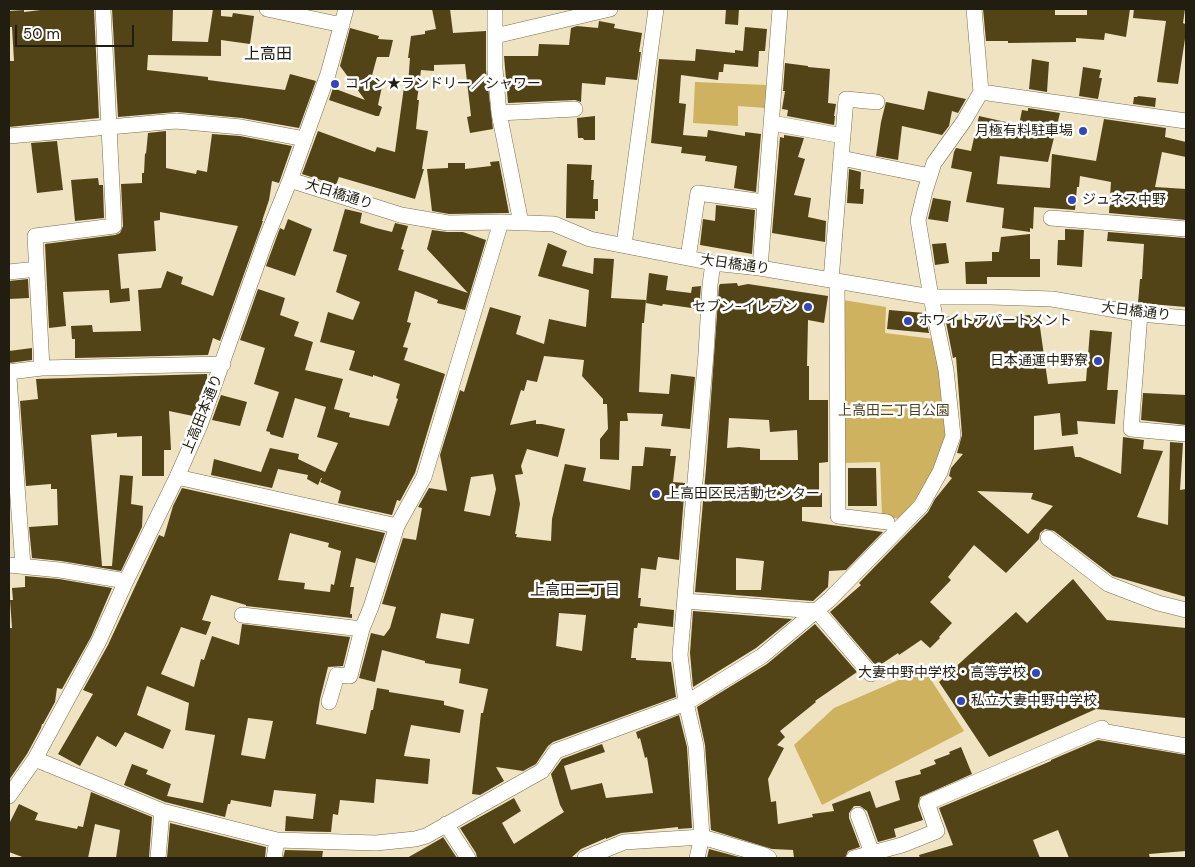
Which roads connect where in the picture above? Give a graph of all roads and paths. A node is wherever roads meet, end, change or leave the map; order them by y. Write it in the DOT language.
graph roads {
  1 [pos="104,9"];
  2 [pos="267,9"];
  3 [pos="346,9"];
  4 [pos="495,9"];
  5 [pos="610,9"];
  6 [pos="656,9"];
  7 [pos="780,9"];
  8 [pos="974,9"];
  9 [pos="342,25"];
  10 [pos="495,36"];
  11 [pos="981,92"];
  12 [pos="877,102"];
  13 [pos="575,109"];
  14 [pos="498,113"];
  15 [pos="1186,121"];
  16 [pos="772,123"];
  17 [pos="108,127"];
  18 [pos="9,136"];
  19 [pos="843,136"];
  20 [pos="305,139"];
  21 [pos="841,158"];
  22 [pos="930,176"];
  23 [pos="290,180"];
  24 [pos="764,202"];
  25 [pos="1051,218"];
  26 [pos="502,222"];
  27 [pos="521,223"];
  28 [pos="1186,229"];
  29 [pos="624,245"];
  30 [pos="688,258"];
  31 [pos="713,263"];
  32 [pos="760,268"];
  33 [pos="37,269"];
  34 [pos="9,272"];
  35 [pos="834,281"];
  36 [pos="931,297"];
  37 [pos="1140,314"];
  38 [pos="1186,318"];
  39 [pos="222,364"];
  40 [pos="42,368"];
  41 [pos="9,372"];
  42 [pos="9,378"];
  43 [pos="1186,434"];
  44 [pos="177,477"];
  45 [pos="887,522"];
  46 [pos="397,526"];
  47 [pos="1048,538"];
  48 [pos="16,566"];
  49 [pos="126,581"];
  50 [pos="685,601"];
  51 [pos="1186,610"];
  52 [pos="817,611"];
  53 [pos="242,615"];
  54 [pos="362,630"];
  55 [pos="871,674"];
  56 [pos="329,702"];
  57 [pos="686,703"];
  58 [pos="1186,746"];
  59 [pos="36,759"];
  60 [pos="9,796"];
  61 [pos="162,811"];
  62 [pos="858,815"];
  63 [pos="446,824"];
  64 [pos="702,837"];
  65 [pos="277,840"];
  66 [pos="872,853"];
  67 [pos="158,858"];
  68 [pos="274,858"];
  69 [pos="468,858"];
  70 [pos="585,858"];
  71 [pos="696,858"];
  72 [pos="769,858"];
  73 [pos="854,858"];
  1 -- 17 [label="street"];
  2 -- 9 [label="street"];
  3 -- 9 [label="street, 上高田本通り"];
  4 -- 10 [label="street"];
  5 -- 10 [label="street"];
  6 -- 29 [label="street"];
  7 -- 16 [label="street"];
  8 -- 11 [label="street"];
  9 -- 20 [label="street, 上高田本通り"];
  10 -- 14 [label="street"];
  11 -- 15 [label="street"];
  11 -- 22 [label="street"];
  12 -- 19 [label="street"];
  13 -- 14 [label="street"];
  14 -- 27 [label="street"];
  16 -- 19 [label="street"];
  16 -- 24 [label="street"];
  17 -- 18 [label="street"];
  17 -- 20 [label="street"];
  17 -- 33 [label="street"];
  19 -- 21 [label="street"];
  20 -- 23 [label="street, 上高田本通り"];
  21 -- 22 [label="street"];
  21 -- 35 [label="street"];
  22 -- 36 [label="street"];
  23 -- 26 [label="street, 大日橋通り"];
  23 -- 39 [label="street, 上高田本通り"];
  24 -- 30 [label="street"];
  24 -- 32 [label="street"];
  25 -- 28 [label="street"];
  26 -- 27 [label="street, 大日橋通り"];
  26 -- 46 [label="street"];
  27 -- 29 [label="street, 大日橋通り"];
  29 -- 30 [label="street, 大日橋通り"];
  30 -- 31 [label="street, 大日橋通り"];
  31 -- 32 [label="street, 大日橋通り"];
  31 -- 50 [label="street"];
  32 -- 35 [label="street, 大日橋通り"];
  33 -- 34 [label="street"];
  33 -- 40 [label="street"];
  35 -- 36 [label="street, 大日橋通り"];
  35 -- 45 [label="street"];
  36 -- 37 [label="street, 大日橋通り"];
  36 -- 52 [label="street"];
  37 -- 38 [label="street, 大日橋通り"];
  37 -- 43 [label="street"];
  39 -- 40 [label="street"];
  39 -- 44 [label="street, 上高田本通り"];
  40 -- 41 [label="street"];
  42 -- 48 [label="street"];
  44 -- 46 [label="street"];
  44 -- 49 [label="street, 上高田本通り"];
  46 -- 54 [label="street"];
  47 -- 51 [label="street"];
  48 -- 49 [label="street"];
  49 -- 59 [label="street, 上高田本通り"];
  50 -- 52 [label="street"];
  50 -- 57 [label="street"];
  52 -- 55 [label="street"];
  52 -- 57 [label="street"];
  53 -- 54 [label="street"];
  54 -- 56 [label="street"];
  57 -- 63 [label="street"];
  57 -- 64 [label="street"];
  58 -- 66 [label="street"];
  59 -- 60 [label="street, 上高田本通り"];
  59 -- 61 [label="street"];
  61 -- 65 [label="street"];
  61 -- 67 [label="street"];
  62 -- 66 [label="street"];
  63 -- 65 [label="street"];
  63 -- 69 [label="street"];
  64 -- 70 [label="street"];
  64 -- 71 [label="street"];
  64 -- 72 [label="street"];
  65 -- 68 [label="street"];
  66 -- 73 [label="street"];
}
